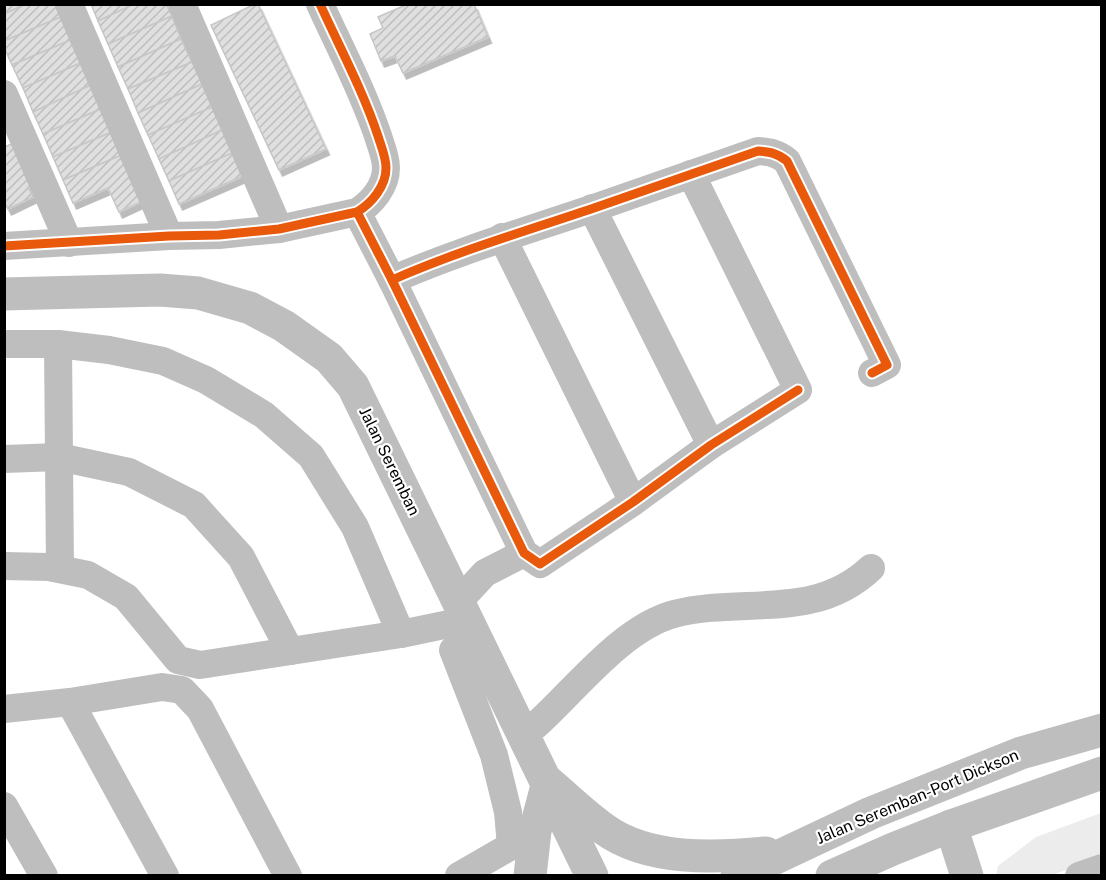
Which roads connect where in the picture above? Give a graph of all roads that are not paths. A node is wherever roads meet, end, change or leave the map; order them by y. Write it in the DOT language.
graph roads {
  1 [pos="69,4"];
  2 [pos="182,4"];
  3 [pos="320,4"];
  4 [pos="4,94"];
  5 [pos="691,174"];
  6 [pos="592,208"];
  7 [pos="357,212"];
  8 [pos="279,229"];
  9 [pos="169,236"];
  10 [pos="502,237"];
  11 [pos="69,243"];
  12 [pos="4,246"];
  13 [pos="392,280"];
  14 [pos="4,294"];
  15 [pos="4,344"];
  16 [pos="58,344"];
  17 [pos="872,373"];
  18 [pos="711,445"];
  19 [pos="59,457"];
  20 [pos="4,459"];
  21 [pos="633,502"];
  22 [pos="524,553"];
  23 [pos="4,566"];
  24 [pos="871,568"];
  25 [pos="60,569"];
  26 [pos="468,620"];
  27 [pos="401,634"];
  28 [pos="290,651"];
  29 [pos="70,702"];
  30 [pos="4,709"];
  31 [pos="1101,730"];
  32 [pos="524,733"];
  33 [pos="1101,773"];
  34 [pos="548,782"];
  35 [pos="4,806"];
  36 [pos="951,826"];
  37 [pos="786,851"];
  38 [pos="1101,868"];
  39 [pos="482,869"];
  40 [pos="44,876"];
  41 [pos="165,876"];
  42 [pos="288,876"];
  43 [pos="459,876"];
  44 [pos="530,876"];
  45 [pos="592,876"];
  46 [pos="737,876"];
  47 [pos="832,876"];
  48 [pos="967,876"];
  49 [pos="1079,876"];
  1 -- 9 [label="street"];
  2 -- 8 [label="street"];
  3 -- 7 [label="street"];
  4 -- 11 [label="street"];
  5 -- 6 [label="street"];
  5 -- 17 [label="street"];
  5 -- 18 [label="street"];
  6 -- 10 [label="street"];
  6 -- 18 [label="street"];
  7 -- 8 [label="street"];
  7 -- 13 [label="street"];
  8 -- 9 [label="street"];
  9 -- 11 [label="street"];
  10 -- 13 [label="street"];
  10 -- 21 [label="street"];
  11 -- 12 [label="street"];
  13 -- 22 [label="street"];
  14 -- 26 [label="main road, Jalan Seremban"];
  15 -- 16 [label="street"];
  16 -- 19 [label="street"];
  16 -- 27 [label="street"];
  18 -- 21 [label="street"];
  19 -- 20 [label="street"];
  19 -- 25 [label="street"];
  19 -- 28 [label="street"];
  21 -- 22 [label="street"];
  22 -- 26 [label="street"];
  23 -- 25 [label="street"];
  24 -- 32 [label="street"];
  25 -- 28 [label="street"];
  26 -- 27 [label="street"];
  26 -- 32 [label="main road, Jalan Seremban"];
  26 -- 39 [label="street"];
  27 -- 28 [label="street"];
  29 -- 30 [label="street"];
  29 -- 41 [label="street"];
  29 -- 42 [label="street"];
  31 -- 37 [label="main road, Jalan Seremban-Port Dickson"];
  32 -- 34 [label="main road, Jalan Seremban"];
  33 -- 36 [label="main road"];
  34 -- 37 [label="main road"];
  34 -- 44 [label="main road"];
  34 -- 45 [label="main road, Jalan Seremban"];
  35 -- 40 [label="street"];
  36 -- 47 [label="main road"];
  36 -- 48 [label="main road"];
  37 -- 46 [label="main road, Jalan Seremban-Port Dickson"];
  38 -- 49 [label="street"];
  39 -- 43 [label="street"];
}
